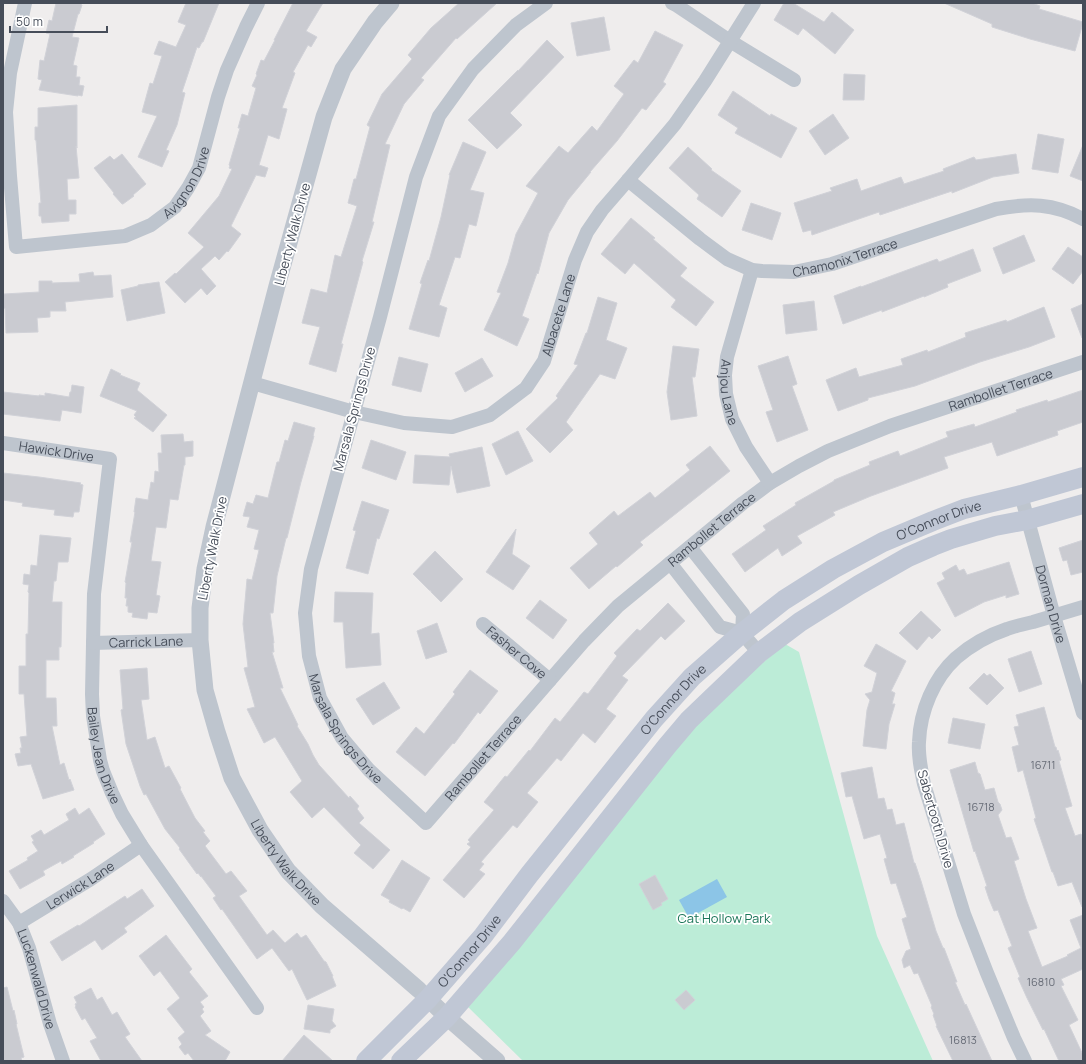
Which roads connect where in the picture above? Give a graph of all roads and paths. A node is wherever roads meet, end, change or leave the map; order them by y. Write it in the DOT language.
graph roads {
  1 [pos="26,3"];
  2 [pos="258,3"];
  3 [pos="391,3"];
  4 [pos="546,3"];
  5 [pos="672,3"];
  6 [pos="754,3"];
  7 [pos="730,41"];
  8 [pos="794,80"];
  9 [pos="628,180"];
  10 [pos="1083,219"];
  11 [pos="752,270"];
  12 [pos="1083,362"];
  13 [pos="252,382"];
  14 [pos="354,412"];
  15 [pos="3,443"];
  16 [pos="110,459"];
  17 [pos="1083,477"];
  18 [pos="770,484"];
  19 [pos="1021,495"];
  20 [pos="1083,504"];
  21 [pos="1027,520"];
  22 [pos="690,547"];
  23 [pos="670,564"];
  24 [pos="1083,607"];
  25 [pos="1054,616"];
  26 [pos="483,624"];
  27 [pos="742,633"];
  28 [pos="200,640"];
  29 [pos="93,644"];
  30 [pos="759,653"];
  31 [pos="550,680"];
  32 [pos="1083,713"];
  33 [pos="426,823"];
  34 [pos="140,845"];
  35 [pos="3,901"];
  36 [pos="19,923"];
  37 [pos="428,999"];
  38 [pos="257,1008"];
  39 [pos="447,1016"];
  40 [pos="64,1061"];
  41 [pos="366,1061"];
  42 [pos="402,1061"];
  43 [pos="497,1061"];
  44 [pos="1025,1061"];
  1 -- 2 [label="street, Avignon Drive"];
  3 -- 13 [label="street, Liberty Walk Drive"];
  4 -- 14 [label="street, Marsala Springs Drive"];
  5 -- 7 [label="street"];
  6 -- 7 [label="street, Albacete Lane"];
  7 -- 8 [label="street"];
  7 -- 9 [label="street, Albacete Lane"];
  9 -- 11 [label="street, Chamonix Terrace"];
  9 -- 14 [label="street, Albacete Lane"];
  10 -- 11 [label="street, Chamonix Terrace"];
  11 -- 18 [label="street, Anjou Lane"];
  12 -- 18 [label="street, Rambollet Terrace"];
  13 -- 14 [label="street, Albacete Lane"];
  13 -- 28 [label="street, Liberty Walk Drive"];
  14 -- 33 [label="street, Marsala Springs Drive"];
  15 -- 16 [label="street, Hawick Drive"];
  16 -- 29 [label="street, Bailey Jean Drive"];
  17 -- 19 [label="main road, O'Connor Drive"];
  18 -- 22 [label="street, Rambollet Terrace"];
  19 -- 21 [label="street, Dorman Drive"];
  19 -- 27 [label="main road, O'Connor Drive"];
  20 -- 21 [label="main road, O'Connor Drive"];
  21 -- 25 [label="street, Dorman Drive"];
  21 -- 30 [label="main road, O'Connor Drive"];
  22 -- 23 [label="street, Rambollet Terrace"];
  22 -- 27 [label="street"];
  23 -- 27 [label="street"];
  23 -- 31 [label="street, Rambollet Terrace"];
  24 -- 25 [label="street, Sabertooth Drive"];
  25 -- 32 [label="street, Dorman Drive"];
  25 -- 44 [label="street, Sabertooth Drive"];
  26 -- 31 [label="street, Fasher Cove"];
  27 -- 30 [label="street"];
  27 -- 37 [label="main road, O'Connor Drive"];
  28 -- 29 [label="street, Carrick Lane"];
  28 -- 37 [label="street, Liberty Walk Drive"];
  29 -- 34 [label="street, Bailey Jean Drive"];
  30 -- 39 [label="main road, O'Connor Drive"];
  31 -- 33 [label="street, Rambollet Terrace"];
  34 -- 36 [label="street, Lerwick Lane"];
  34 -- 38 [label="street, Bailey Jean Drive"];
  35 -- 36 [label="street, Luckenwald Drive"];
  36 -- 40 [label="street, Luckenwald Drive"];
  37 -- 39 [label="street, Liberty Walk Drive"];
  37 -- 41 [label="main road, O'Connor Drive"];
  39 -- 42 [label="main road, O'Connor Drive"];
  39 -- 43 [label="street, Liberty Walk Drive"];
}
